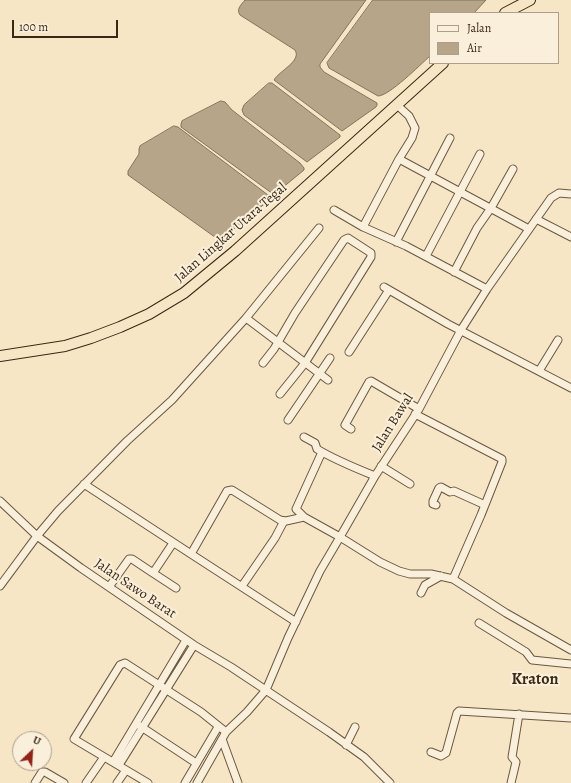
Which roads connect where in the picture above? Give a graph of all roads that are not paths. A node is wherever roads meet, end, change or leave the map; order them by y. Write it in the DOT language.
graph roads {
  1 [pos="530,0"];
  2 [pos="507,12"];
  3 [pos="442,64"];
  4 [pos="397,105"];
  5 [pos="450,138"];
  6 [pos="480,154"];
  7 [pos="400,159"];
  8 [pos="513,169"];
  9 [pos="431,175"];
  10 [pos="459,192"];
  11 [pos="571,194"];
  12 [pos="491,208"];
  13 [pos="334,210"];
  14 [pos="536,219"];
  15 [pos="363,227"];
  16 [pos="318,228"];
  17 [pos="527,228"];
  18 [pos="571,237"];
  19 [pos="396,242"];
  20 [pos="426,256"];
  21 [pos="454,272"];
  22 [pos="487,289"];
  23 [pos="246,318"];
  24 [pos="459,328"];
  25 [pos="558,340"];
  26 [pos="278,343"];
  27 [pos="349,352"];
  28 [pos="0,356"];
  29 [pos="330,358"];
  30 [pos="263,363"];
  31 [pos="305,363"];
  32 [pos="539,370"];
  33 [pos="320,373"];
  34 [pos="328,380"];
  35 [pos="571,388"];
  36 [pos="280,394"];
  37 [pos="417,412"];
  38 [pos="288,420"];
  39 [pos="351,429"];
  40 [pos="304,437"];
  41 [pos="322,452"];
  42 [pos="381,466"];
  43 [pos="370,473"];
  44 [pos="84,484"];
  45 [pos="410,484"];
  46 [pos="0,501"];
  47 [pos="436,505"];
  48 [pos="485,505"];
  49 [pos="304,517"];
  50 [pos="284,521"];
  51 [pos="341,535"];
  52 [pos="37,536"];
  53 [pos="173,542"];
  54 [pos="191,554"];
  55 [pos="153,573"];
  56 [pos="439,578"];
  57 [pos="453,579"];
  58 [pos="0,586"];
  59 [pos="242,586"];
  60 [pos="109,587"];
  61 [pos="176,588"];
  62 [pos="421,593"];
  63 [pos="292,620"];
  64 [pos="479,623"];
  65 [pos="186,640"];
  66 [pos="194,645"];
  67 [pos="571,650"];
  68 [pos="571,664"];
  69 [pos="159,684"];
  70 [pos="166,689"];
  71 [pos="264,690"];
  72 [pos="519,714"];
  73 [pos="571,718"];
  74 [pos="140,725"];
  75 [pos="355,727"];
  76 [pos="222,731"];
  77 [pos="346,744"];
  78 [pos="431,752"];
  79 [pos="104,757"];
  80 [pos="196,763"];
  81 [pos="116,764"];
  82 [pos="126,770"];
  83 [pos="35,783"];
  84 [pos="64,783"];
  85 [pos="86,783"];
  86 [pos="117,783"];
  87 [pos="148,783"];
  88 [pos="185,783"];
  89 [pos="197,783"];
  90 [pos="238,783"];
  91 [pos="390,783"];
  92 [pos="512,783"];
  1 -- 2 [label="highway"];
  3 -- 4 [label="highway, Jalan Lingkar Utara Tegal"];
  4 -- 7 [label="street"];
  4 -- 28 [label="highway, Jalan Lingkar Utara Tegal"];
  5 -- 9 [label="street"];
  6 -- 10 [label="street"];
  7 -- 9 [label="street"];
  7 -- 15 [label="street"];
  8 -- 12 [label="street"];
  9 -- 10 [label="street"];
  9 -- 19 [label="street"];
  10 -- 12 [label="street"];
  10 -- 20 [label="street"];
  11 -- 14 [label="street, Jalan Bawal"];
  12 -- 17 [label="street"];
  12 -- 21 [label="street"];
  13 -- 15 [label="street"];
  14 -- 17 [label="street, Jalan Bawal"];
  14 -- 18 [label="street"];
  15 -- 19 [label="street"];
  16 -- 23 [label="street"];
  17 -- 22 [label="street, Jalan Bawal"];
  19 -- 20 [label="street"];
  20 -- 21 [label="street"];
  21 -- 22 [label="street"];
  22 -- 24 [label="street, Jalan Bawal"];
  23 -- 26 [label="street"];
  23 -- 44 [label="street"];
  24 -- 27 [label="street"];
  24 -- 32 [label="street"];
  24 -- 37 [label="street, Jalan Bawal"];
  25 -- 32 [label="street"];
  26 -- 30 [label="street"];
  26 -- 31 [label="street"];
  26 -- 31 [label="street"];
  29 -- 33 [label="street"];
  31 -- 33 [label="street"];
  31 -- 36 [label="street"];
  32 -- 35 [label="street"];
  33 -- 34 [label="street"];
  33 -- 38 [label="street"];
  37 -- 39 [label="street"];
  37 -- 42 [label="street, Jalan Bawal"];
  37 -- 48 [label="street"];
  40 -- 41 [label="street"];
  41 -- 43 [label="street"];
  41 -- 49 [label="street"];
  42 -- 43 [label="street, Jalan Bawal"];
  42 -- 45 [label="street"];
  43 -- 51 [label="street, Jalan Bawal"];
  44 -- 52 [label="street"];
  44 -- 53 [label="street"];
  46 -- 52 [label="street, Jalan Sawo Barat"];
  47 -- 48 [label="street"];
  48 -- 57 [label="street"];
  49 -- 50 [label="street"];
  49 -- 51 [label="street"];
  50 -- 54 [label="street"];
  50 -- 59 [label="street"];
  51 -- 56 [label="street"];
  51 -- 63 [label="street, Jalan Bawal"];
  52 -- 58 [label="street"];
  52 -- 60 [label="street, Jalan Sawo Barat"];
  53 -- 54 [label="street"];
  53 -- 55 [label="street"];
  54 -- 59 [label="street"];
  55 -- 60 [label="street"];
  55 -- 61 [label="street"];
  56 -- 57 [label="street"];
  56 -- 62 [label="street"];
  57 -- 67 [label="street"];
  59 -- 63 [label="street"];
  60 -- 65 [label="street, Jalan Sawo Barat"];
  63 -- 71 [label="street, Jalan Bawal"];
  64 -- 68 [label="street"];
  65 -- 66 [label="street, Jalan Sawo Barat"];
  65 -- 69 [label="street"];
  66 -- 70 [label="street"];
  66 -- 71 [label="street, Jalan Sawo Barat"];
  69 -- 70 [label="street"];
  69 -- 74 [label="street"];
  69 -- 79 [label="street"];
  70 -- 74 [label="street"];
  70 -- 76 [label="street"];
  71 -- 76 [label="street, Jalan Bawal"];
  71 -- 77 [label="street, Jalan Sawo Barat"];
  72 -- 73 [label="street"];
  72 -- 78 [label="street"];
  72 -- 92 [label="street"];
  74 -- 80 [label="street"];
  74 -- 81 [label="street"];
  75 -- 77 [label="street"];
  76 -- 80 [label="street"];
  76 -- 89 [label="street"];
  76 -- 90 [label="street"];
  77 -- 91 [label="street, Jalan Sawo Barat"];
  79 -- 81 [label="street"];
  79 -- 85 [label="street"];
  80 -- 88 [label="street"];
  81 -- 82 [label="street"];
  82 -- 86 [label="street"];
  82 -- 87 [label="street"];
  83 -- 84 [label="street"];
}
